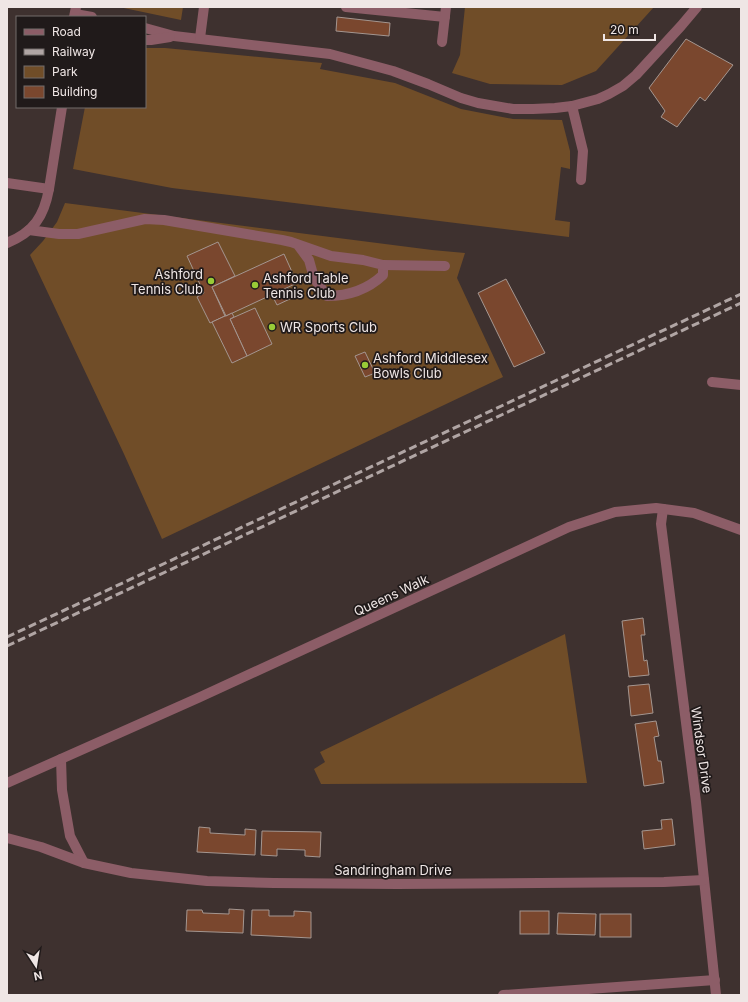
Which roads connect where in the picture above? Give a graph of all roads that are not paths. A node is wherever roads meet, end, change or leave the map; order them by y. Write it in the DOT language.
graph roads {
  1 [pos="204,7"];
  2 [pos="346,7"];
  3 [pos="697,7"];
  4 [pos="446,12"];
  5 [pos="75,13"];
  6 [pos="88,16"];
  7 [pos="146,28"];
  8 [pos="174,36"];
  9 [pos="200,38"];
  10 [pos="146,40"];
  11 [pos="442,42"];
  12 [pos="572,106"];
  13 [pos="62,108"];
  14 [pos="581,180"];
  15 [pos="7,183"];
  16 [pos="49,189"];
  17 [pos="30,230"];
  18 [pos="7,243"];
  19 [pos="298,245"];
  20 [pos="383,265"];
  21 [pos="445,266"];
  22 [pos="712,382"];
  23 [pos="741,385"];
  24 [pos="663,509"];
  25 [pos="741,530"];
  26 [pos="61,759"];
  27 [pos="7,783"];
  28 [pos="7,838"];
  29 [pos="84,863"];
  30 [pos="704,880"];
  31 [pos="715,980"];
  32 [pos="503,995"];
  33 [pos="716,995"];
  1 -- 9 [label="street"];
  2 -- 4 [label="street"];
  3 -- 12 [label="street"];
  4 -- 11 [label="street"];
  5 -- 6 [label="street"];
  7 -- 8 [label="street"];
  8 -- 9 [label="street"];
  8 -- 10 [label="street"];
  9 -- 12 [label="street"];
  12 -- 14 [label="street"];
  13 -- 16 [label="street"];
  15 -- 16 [label="street"];
  16 -- 17 [label="street"];
  17 -- 18 [label="street"];
  17 -- 19 [label="street"];
  19 -- 20 [label="street"];
  19 -- 20 [label="street"];
  20 -- 21 [label="street"];
  22 -- 23 [label="street"];
  24 -- 25 [label="street, Queens Walk"];
  24 -- 26 [label="street, Queens Walk"];
  24 -- 30 [label="street, Windsor Drive"];
  26 -- 27 [label="street, Queens Walk"];
  26 -- 29 [label="street"];
  28 -- 29 [label="street, Sandringham Drive"];
  29 -- 30 [label="street, Sandringham Drive"];
  30 -- 31 [label="street, Windsor Drive"];
  31 -- 32 [label="street"];
  31 -- 33 [label="street, Windsor Drive"];
}
